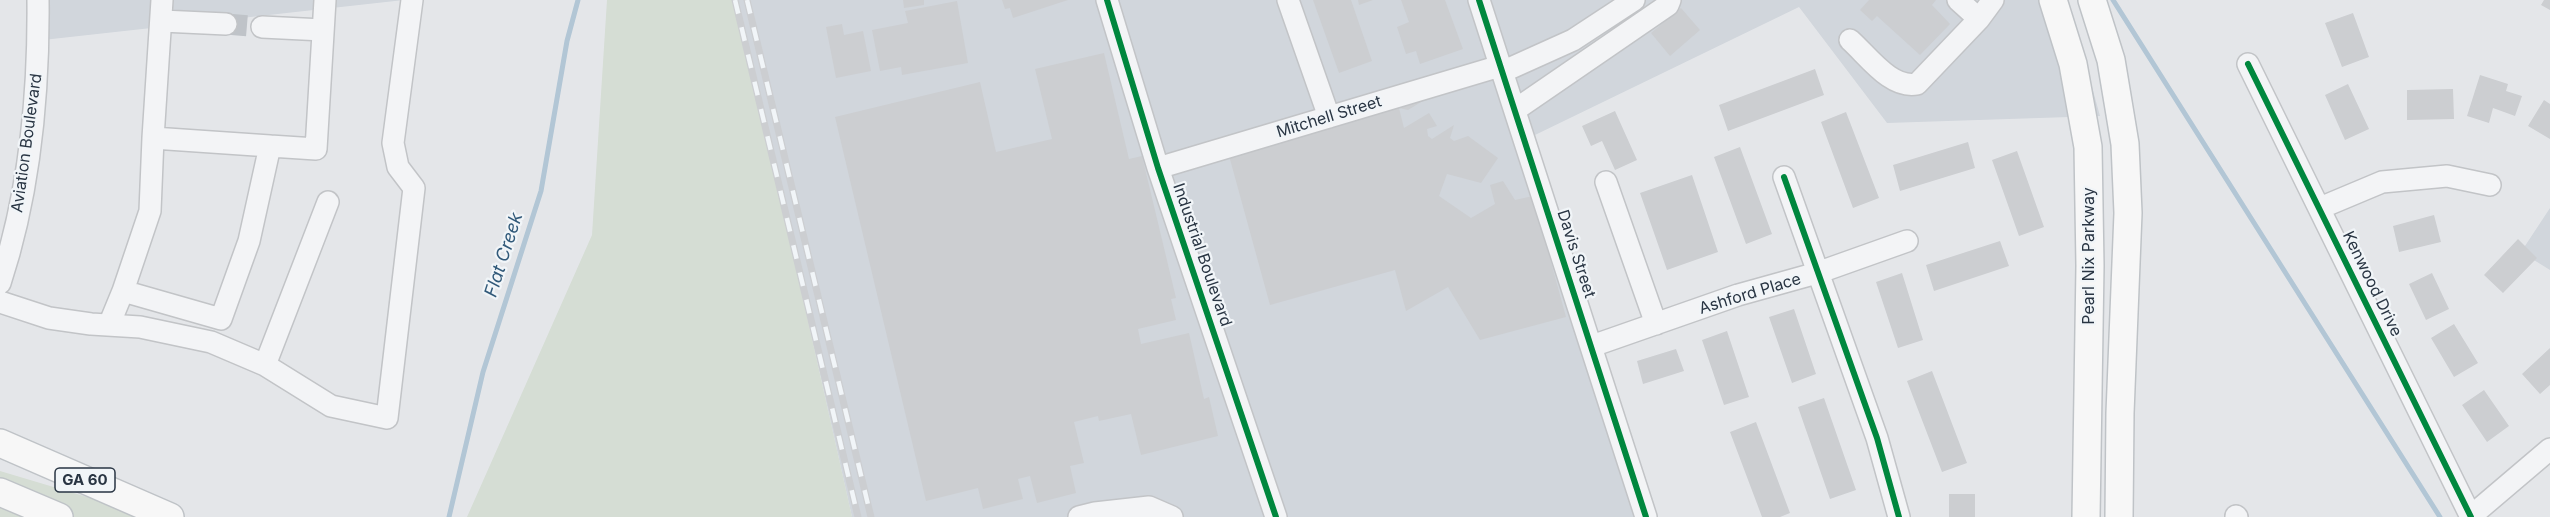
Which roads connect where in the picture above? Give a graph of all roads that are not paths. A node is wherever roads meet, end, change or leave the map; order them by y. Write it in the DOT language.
graph roads {
  1 [pos="38,0"];
  2 [pos="325,0"];
  3 [pos="412,0"];
  4 [pos="1107,0"];
  5 [pos="1288,0"];
  6 [pos="1479,0"];
  7 [pos="1634,0"];
  8 [pos="1670,0"];
  9 [pos="1958,0"];
  10 [pos="1993,0"];
  11 [pos="2053,0"];
  12 [pos="2092,0"];
  13 [pos="162,10"];
  14 [pos="1979,19"];
  15 [pos="226,24"];
  16 [pos="262,27"];
  17 [pos="323,30"];
  18 [pos="1850,40"];
  19 [pos="2248,64"];
  20 [pos="1501,69"];
  21 [pos="1515,110"];
  22 [pos="1329,117"];
  23 [pos="153,138"];
  24 [pos="270,146"];
  25 [pos="1158,168"];
  26 [pos="1784,177"];
  27 [pos="1606,182"];
  28 [pos="2490,185"];
  29 [pos="328,202"];
  30 [pos="2320,207"];
  31 [pos="1907,241"];
  32 [pos="1817,273"];
  33 [pos="0,283"];
  34 [pos="123,291"];
  35 [pos="0,302"];
  36 [pos="1656,324"];
  37 [pos="109,326"];
  38 [pos="1592,346"];
  39 [pos="265,365"];
  40 [pos="0,443"];
  41 [pos="2550,449"];
  42 [pos="0,492"];
  43 [pos="59,517"];
  44 [pos="170,517"];
  45 [pos="1079,517"];
  46 [pos="1172,517"];
  47 [pos="1276,517"];
  48 [pos="1646,517"];
  49 [pos="1899,517"];
  50 [pos="2086,517"];
  51 [pos="2119,517"];
  52 [pos="2471,517"];
  1 -- 33 [label="street, Aviation Boulevard"];
  2 -- 17 [label="street"];
  3 -- 39 [label="street"];
  4 -- 25 [label="street, Industrial Boulevard"];
  5 -- 22 [label="street"];
  6 -- 20 [label="street, Davis Street"];
  7 -- 20 [label="street, Mitchell Street"];
  8 -- 21 [label="street"];
  9 -- 14 [label="street"];
  10 -- 14 [label="street"];
  11 -- 50 [label="main road, Pearl Nix Parkway"];
  12 -- 51 [label="main road"];
  13 -- 15 [label="street"];
  13 -- 23 [label="street"];
  14 -- 18 [label="street"];
  16 -- 17 [label="street"];
  17 -- 24 [label="street"];
  19 -- 30 [label="street, Kenwood Drive"];
  20 -- 21 [label="street, Davis Street"];
  20 -- 22 [label="street, Mitchell Street"];
  21 -- 38 [label="street, Davis Street"];
  22 -- 25 [label="street, Mitchell Street"];
  23 -- 24 [label="street"];
  23 -- 34 [label="street"];
  24 -- 34 [label="street"];
  25 -- 47 [label="street, Industrial Boulevard"];
  26 -- 32 [label="street"];
  27 -- 36 [label="street"];
  28 -- 30 [label="street"];
  29 -- 39 [label="street"];
  30 -- 52 [label="street, Kenwood Drive"];
  31 -- 32 [label="street, Ashford Place"];
  32 -- 36 [label="street, Ashford Place"];
  32 -- 49 [label="street"];
  34 -- 37 [label="street"];
  35 -- 37 [label="street"];
  36 -- 38 [label="street, Ashford Place"];
  37 -- 39 [label="street"];
  38 -- 48 [label="street, Davis Street"];
  40 -- 44 [label="main road, GA 60"];
  41 -- 52 [label="street"];
  42 -- 43 [label="main road, GA 60"];
  45 -- 46 [label="street"];
}
